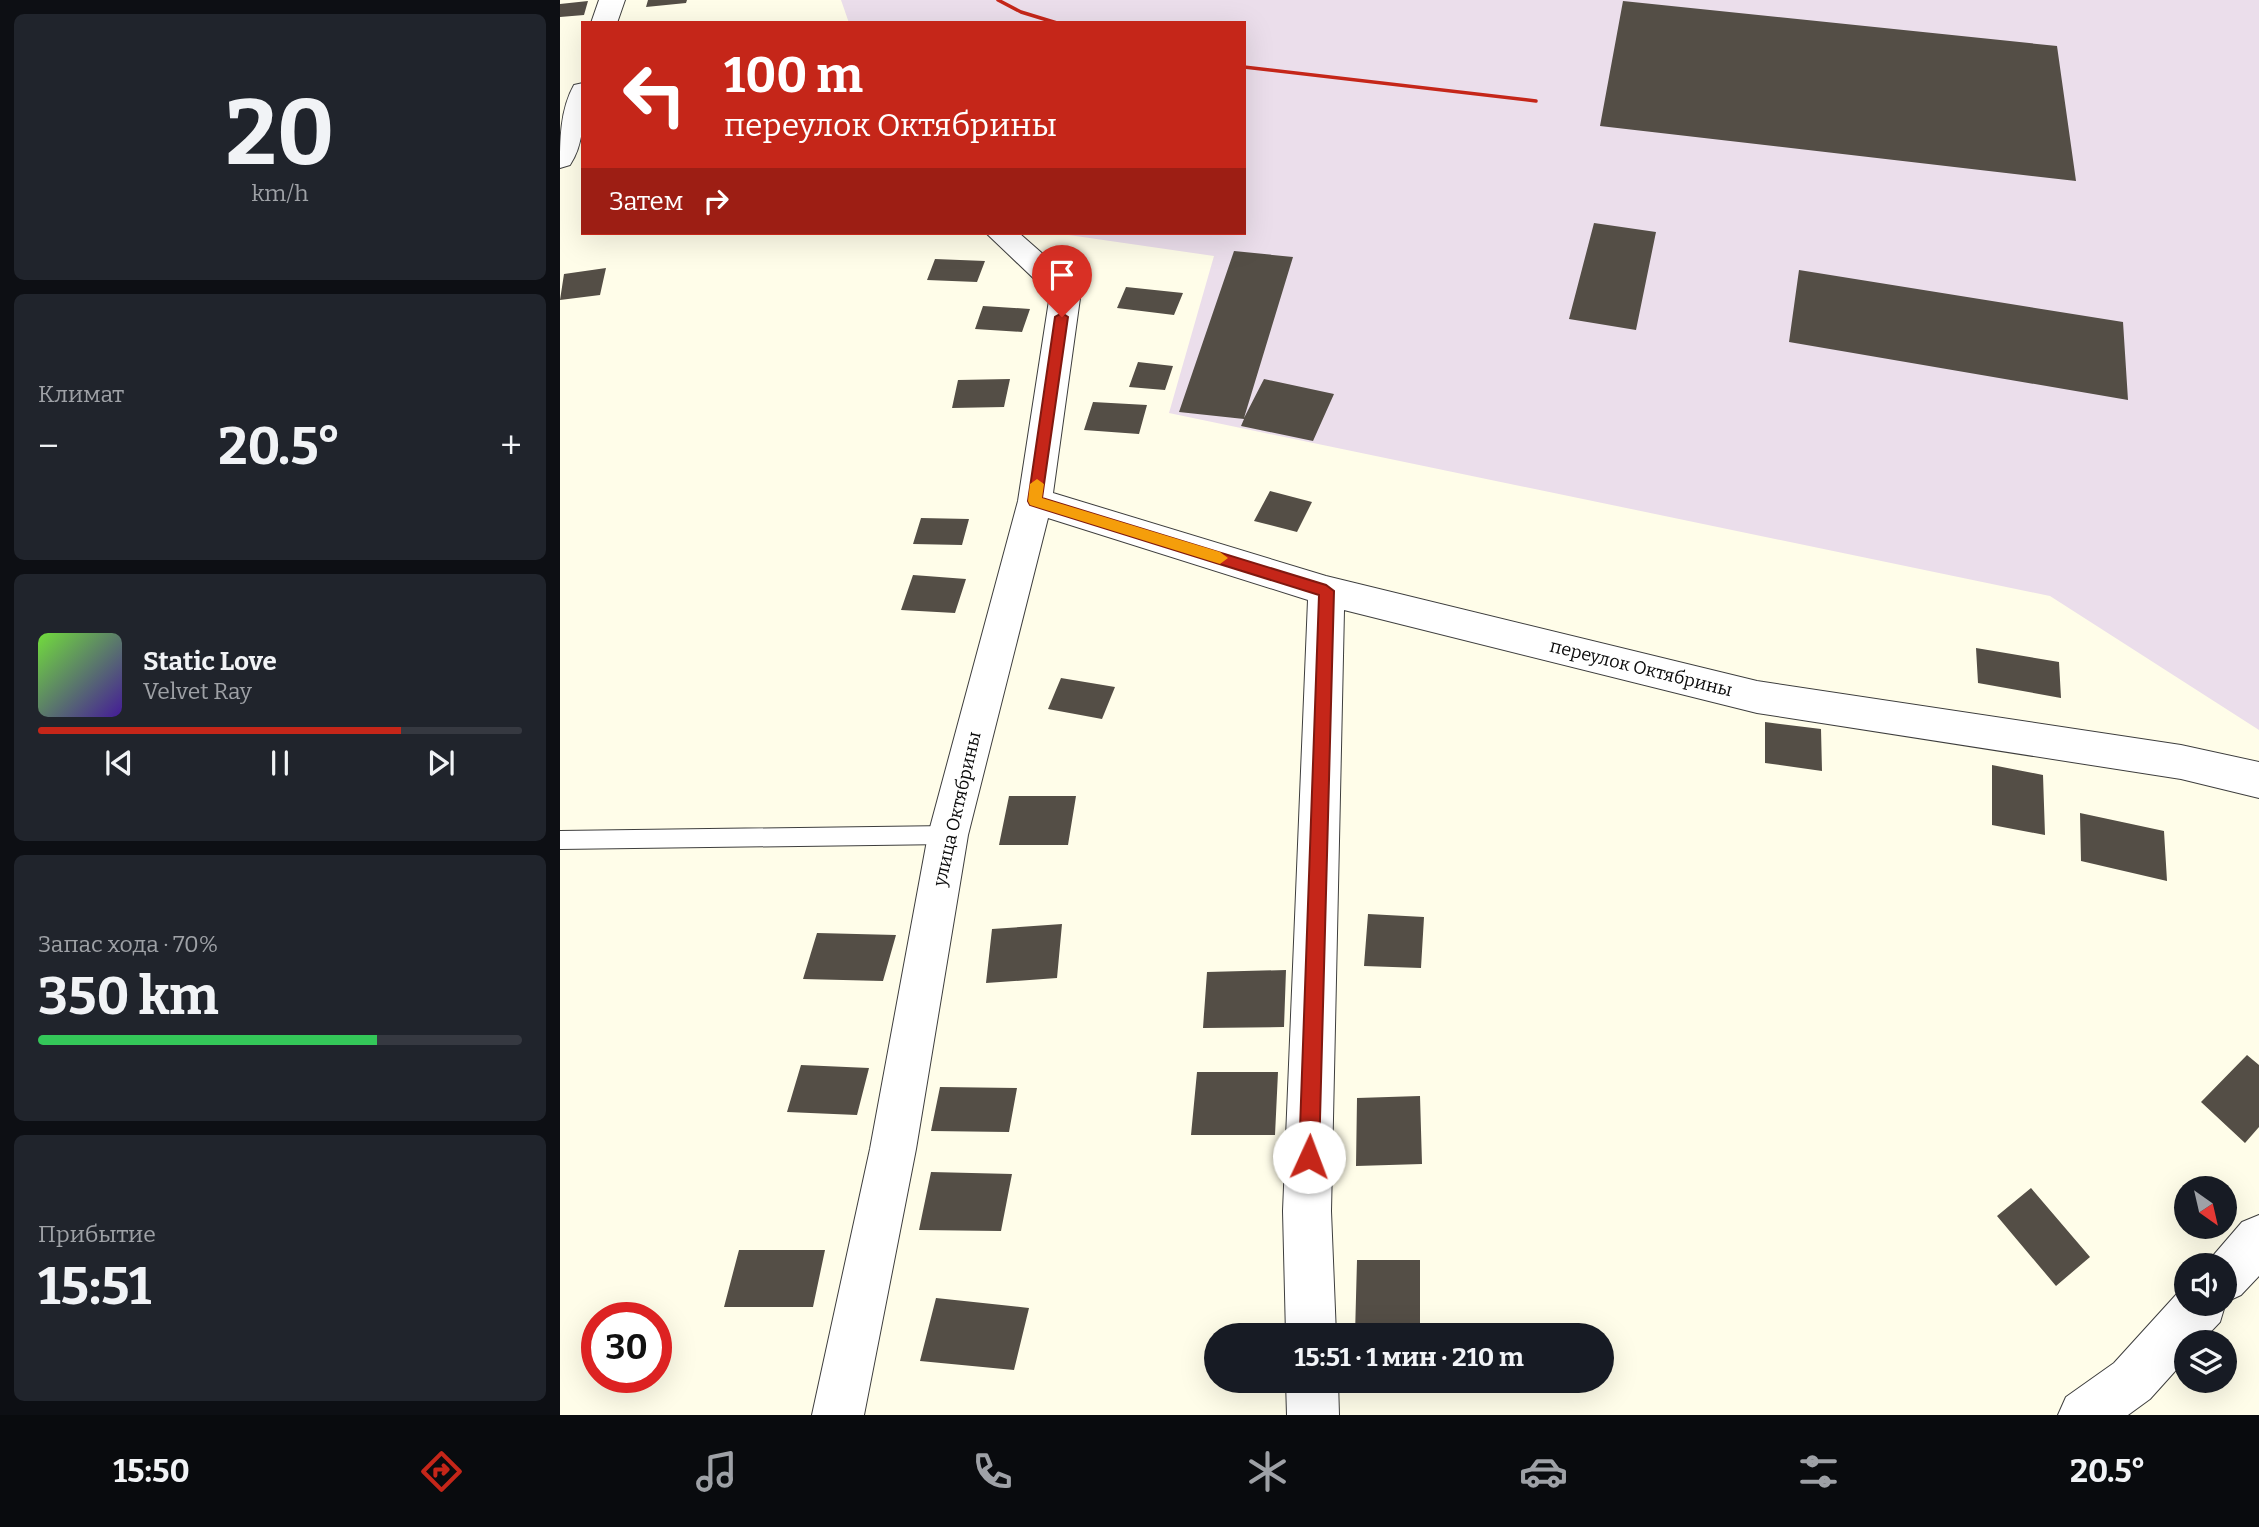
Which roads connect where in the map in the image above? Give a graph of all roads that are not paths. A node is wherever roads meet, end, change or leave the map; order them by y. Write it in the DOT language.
graph roads {
  1 [pos="612,0"];
  2 [pos="605,21"];
  3 [pos="581,96"];
  4 [pos="563,146"];
  5 [pos="1003,235"];
  6 [pos="1035,501"];
  7 [pos="1326,591"];
  8 [pos="2259,780"];
  9 [pos="948,835"];
  10 [pos="560,840"];
  11 [pos="2259,1239"];
  12 [pos="2237,1264"];
  13 [pos="2191,1316"];
  14 [pos="1311,1323"];
  15 [pos="1312,1393"];
  16 [pos="838,1415"];
  17 [pos="1313,1415"];
  18 [pos="2084,1415"];
  1 -- 2 [label="street"];
  3 -- 4 [label="street"];
  5 -- 6 [label="street, улица Октябрины"];
  6 -- 7 [label="street, переулок Октябрины"];
  6 -- 9 [label="street, улица Октябрины"];
  7 -- 8 [label="street, переулок Октябрины"];
  7 -- 14 [label="street"];
  9 -- 10 [label="lane"];
  9 -- 16 [label="street, улица Октябрины"];
  11 -- 12 [label="street"];
  13 -- 18 [label="street"];
  15 -- 17 [label="street"];
}
